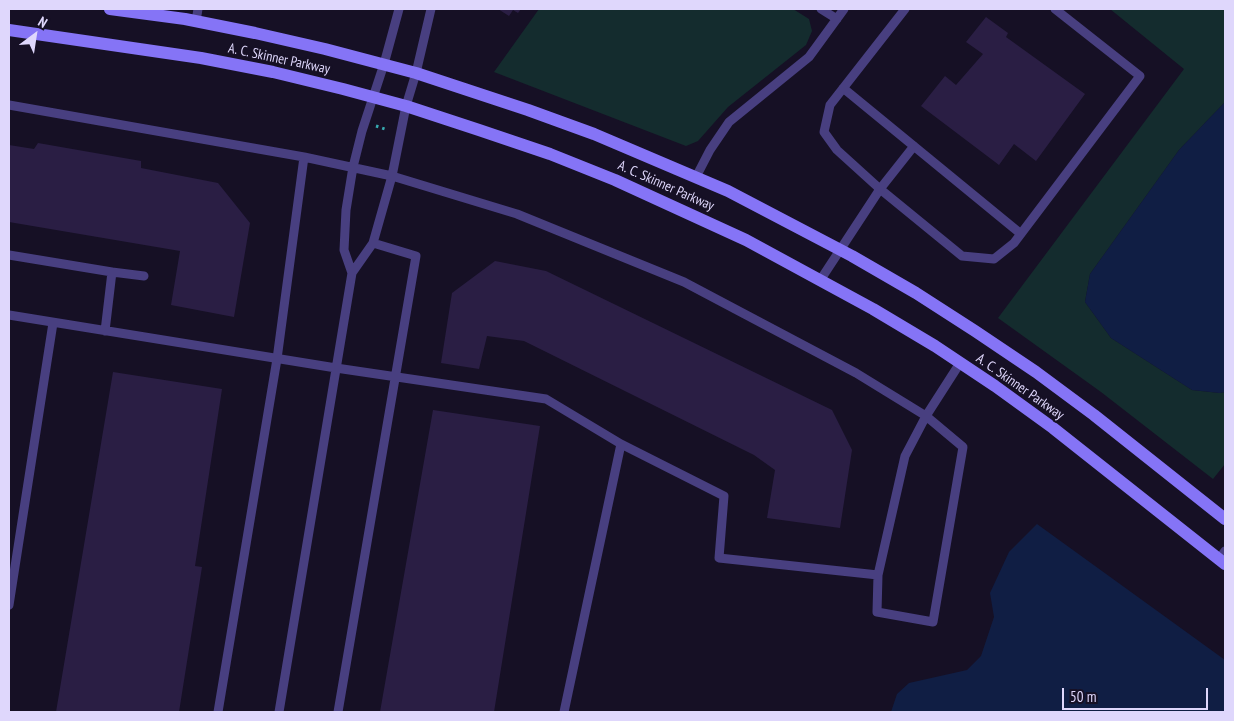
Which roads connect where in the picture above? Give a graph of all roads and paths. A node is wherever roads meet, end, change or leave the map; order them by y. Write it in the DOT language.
graph roads {
  1 [pos="110,9"];
  2 [pos="398,9"];
  3 [pos="431,9"];
  4 [pos="821,9"];
  5 [pos="844,9"];
  6 [pos="905,9"];
  7 [pos="1055,9"];
  8 [pos="197,15"];
  9 [pos="837,20"];
  10 [pos="9,30"];
  11 [pos="384,64"];
  12 [pos="416,74"];
  13 [pos="843,88"];
  14 [pos="373,97"];
  15 [pos="9,105"];
  16 [pos="406,106"];
  17 [pos="914,146"];
  18 [pos="304,157"];
  19 [pos="353,167"];
  20 [pos="392,176"];
  21 [pos="696,177"];
  22 [pos="880,189"];
  23 [pos="1021,234"];
  24 [pos="372,243"];
  25 [pos="839,249"];
  26 [pos="9,255"];
  27 [pos="112,272"];
  28 [pos="352,272"];
  29 [pos="144,276"];
  30 [pos="820,279"];
  31 [pos="9,315"];
  32 [pos="54,323"];
  33 [pos="105,331"];
  34 [pos="277,359"];
  35 [pos="960,363"];
  36 [pos="336,368"];
  37 [pos="395,377"];
  38 [pos="926,416"];
  39 [pos="620,444"];
  40 [pos="1225,519"];
  41 [pos="1223,558"];
  42 [pos="878,575"];
  43 [pos="9,605"];
  44 [pos="218,712"];
  45 [pos="279,712"];
  46 [pos="338,712"];
  47 [pos="564,712"];
  1 -- 8 [label="main road, A. C. Skinner Parkway"];
  2 -- 11 [label="lane"];
  3 -- 12 [label="lane"];
  4 -- 9 [label="lane"];
  5 -- 9 [label="lane"];
  6 -- 13 [label="lane"];
  7 -- 23 [label="lane"];
  8 -- 11 [label="main road, A. C. Skinner Parkway"];
  9 -- 21 [label="lane"];
  10 -- 14 [label="main road, A. C. Skinner Parkway"];
  11 -- 12 [label="main road, A. C. Skinner Parkway"];
  11 -- 14 [label="lane"];
  12 -- 16 [label="lane"];
  12 -- 21 [label="main road, A. C. Skinner Parkway"];
  13 -- 17 [label="lane"];
  13 -- 22 [label="lane"];
  14 -- 16 [label="main road, A. C. Skinner Parkway"];
  14 -- 19 [label="lane"];
  15 -- 18 [label="lane"];
  16 -- 20 [label="lane"];
  16 -- 30 [label="main road, A. C. Skinner Parkway"];
  17 -- 22 [label="lane"];
  17 -- 23 [label="lane"];
  18 -- 19 [label="lane"];
  18 -- 34 [label="lane"];
  19 -- 20 [label="lane"];
  19 -- 28 [label="lane"];
  20 -- 24 [label="lane"];
  20 -- 38 [label="lane"];
  21 -- 25 [label="main road, A. C. Skinner Parkway"];
  22 -- 23 [label="lane"];
  22 -- 25 [label="lane"];
  24 -- 28 [label="lane"];
  24 -- 37 [label="lane"];
  25 -- 30 [label="lane"];
  25 -- 40 [label="main road, A. C. Skinner Parkway"];
  26 -- 27 [label="lane"];
  27 -- 29 [label="lane"];
  27 -- 33 [label="lane"];
  28 -- 36 [label="lane"];
  30 -- 35 [label="main road, A. C. Skinner Parkway"];
  31 -- 32 [label="lane"];
  32 -- 33 [label="lane"];
  32 -- 43 [label="lane"];
  33 -- 34 [label="lane"];
  34 -- 36 [label="lane"];
  34 -- 44 [label="lane"];
  35 -- 38 [label="lane"];
  35 -- 41 [label="main road, A. C. Skinner Parkway"];
  36 -- 37 [label="lane"];
  36 -- 45 [label="lane"];
  37 -- 39 [label="lane"];
  37 -- 46 [label="lane"];
  38 -- 42 [label="lane"];
  38 -- 42 [label="lane"];
  39 -- 42 [label="lane"];
  39 -- 47 [label="lane"];
}
